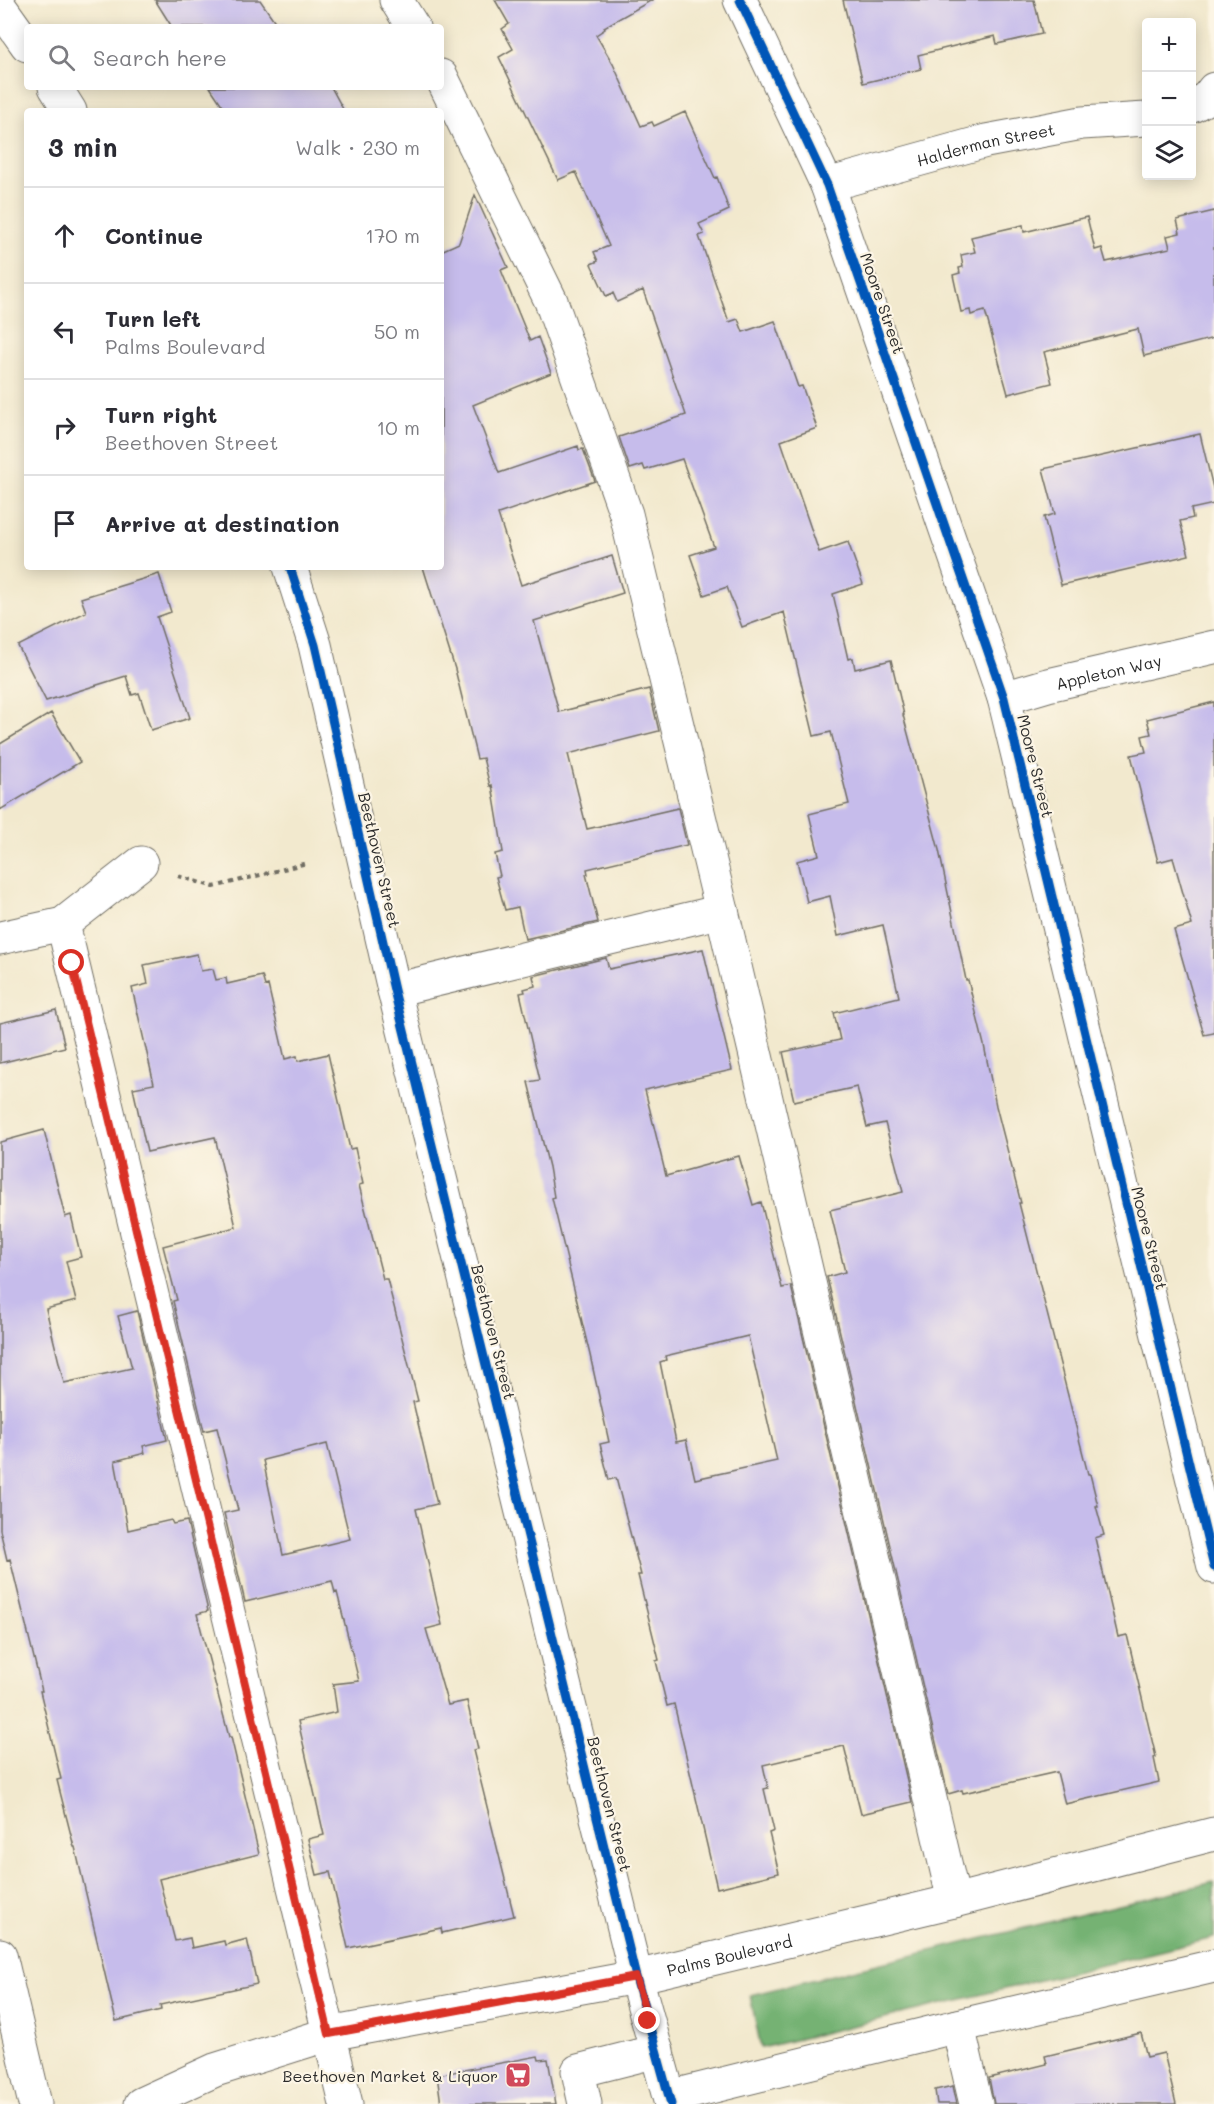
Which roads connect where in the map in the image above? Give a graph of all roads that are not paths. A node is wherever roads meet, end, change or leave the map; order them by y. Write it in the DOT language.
graph roads {
  1 [pos="396,0"];
  2 [pos="740,0"];
  3 [pos="0,7"];
  4 [pos="411,24"];
  5 [pos="24,41"];
  6 [pos="444,82"];
  7 [pos="1214,89"];
  8 [pos="57,90"];
  9 [pos="1196,104"];
  10 [pos="68,108"];
  11 [pos="1142,119"];
  12 [pos="827,185"];
  13 [pos="291,570"];
  14 [pos="1214,647"];
  15 [pos="1004,698"];
  16 [pos="141,863"];
  17 [pos="722,911"];
  18 [pos="63,924"];
  19 [pos="0,938"];
  20 [pos="394,990"];
  21 [pos="1214,1567"];
  22 [pos="1214,1834"];
  23 [pos="954,1901"];
  24 [pos="0,1955"];
  25 [pos="1214,1966"];
  26 [pos="636,1977"];
  27 [pos="958,2026"];
  28 [pos="329,2034"];
  29 [pos="657,2051"];
  30 [pos="670,2101"];
  31 [pos="35,2104"];
  32 [pos="141,2104"];
  33 [pos="346,2104"];
  34 [pos="585,2104"];
  35 [pos="976,2104"];
  1 -- 4 [label="street"];
  2 -- 12 [label="street, Moore Street"];
  3 -- 5 [label="street"];
  6 -- 17 [label="street"];
  7 -- 9 [label="street"];
  8 -- 10 [label="street"];
  11 -- 12 [label="street, Halderman Street"];
  12 -- 15 [label="street, Moore Street"];
  13 -- 20 [label="street, Beethoven Street"];
  14 -- 15 [label="street, Appleton Way"];
  15 -- 21 [label="street, Moore Street"];
  16 -- 18 [label="street"];
  17 -- 20 [label="street"];
  17 -- 23 [label="street"];
  18 -- 19 [label="street"];
  18 -- 28 [label="street"];
  20 -- 26 [label="street, Beethoven Street"];
  22 -- 23 [label="street, Palms Boulevard"];
  23 -- 26 [label="street, Palms Boulevard"];
  24 -- 31 [label="street"];
  25 -- 27 [label="street"];
  26 -- 28 [label="street, Palms Boulevard"];
  26 -- 29 [label="street, Beethoven Street"];
  27 -- 30 [label="street"];
  27 -- 35 [label="street"];
  28 -- 32 [label="street, Palms Boulevard"];
  28 -- 33 [label="street"];
  29 -- 30 [label="street, Beethoven Street"];
  29 -- 34 [label="street"];
}
